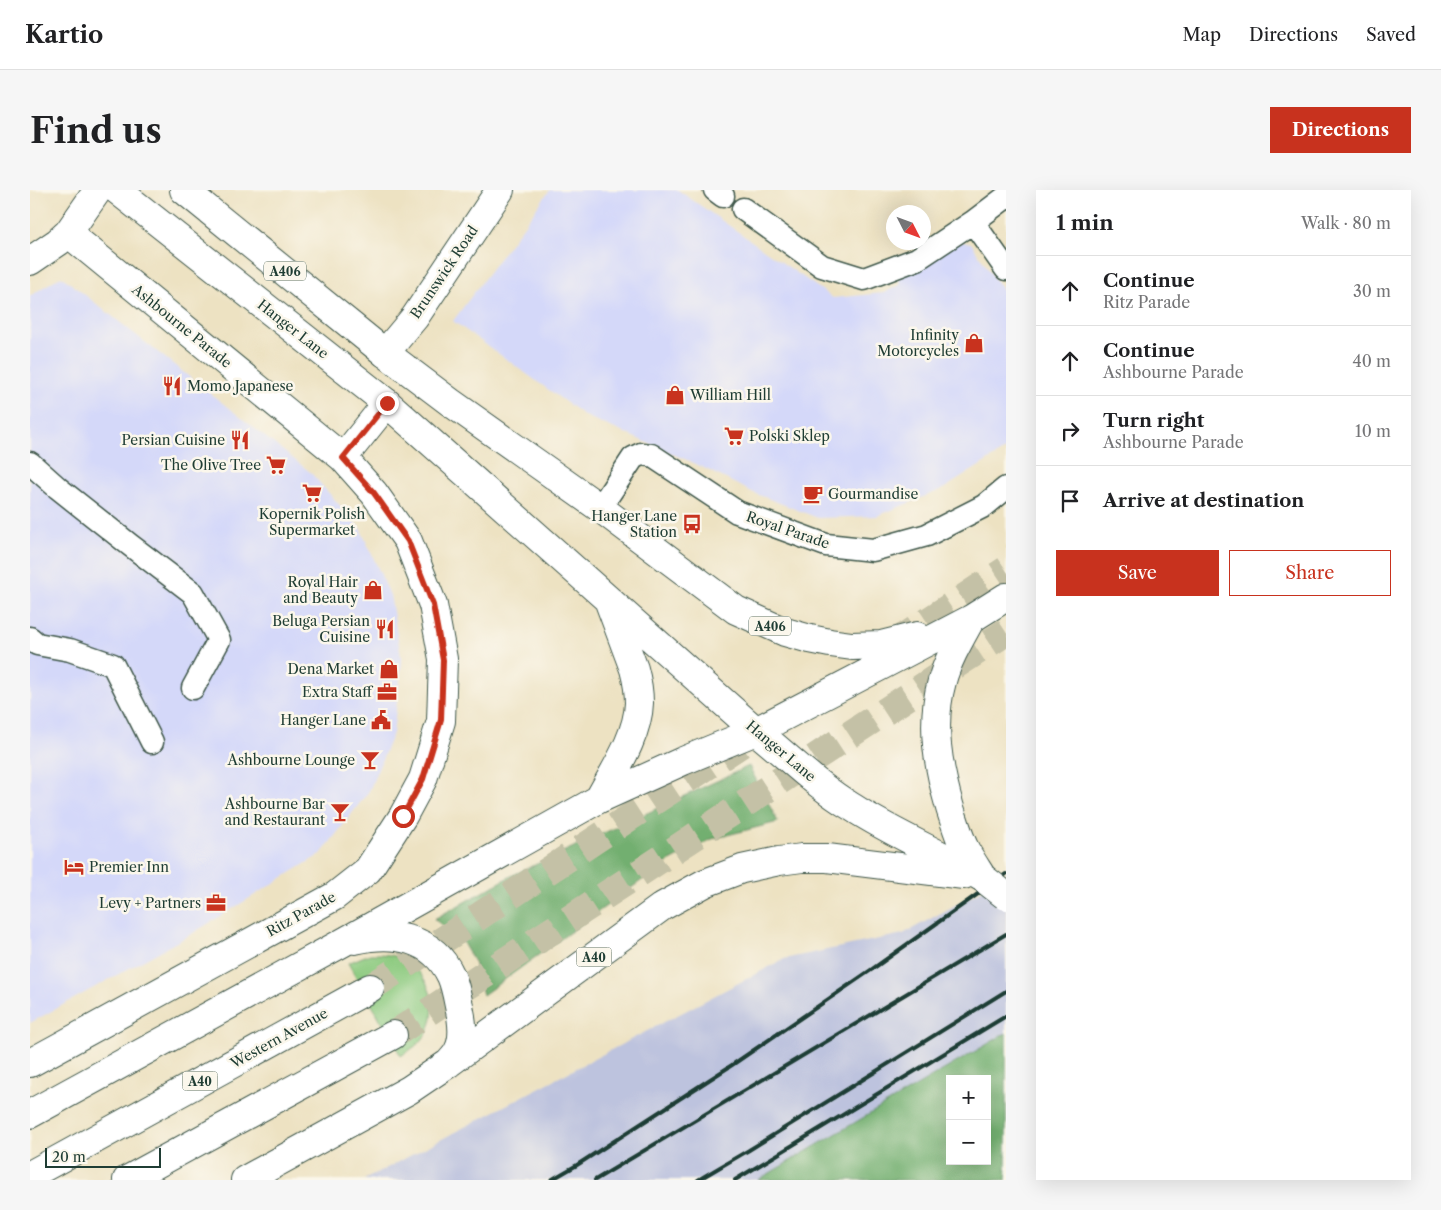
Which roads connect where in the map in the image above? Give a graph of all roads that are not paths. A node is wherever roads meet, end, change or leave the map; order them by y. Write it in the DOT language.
graph roads {
  1 [pos="98,190"];
  2 [pos="117,190"];
  3 [pos="184,190"];
  4 [pos="500,190"];
  5 [pos="1006,197"];
  6 [pos="743,210"];
  7 [pos="974,222"];
  8 [pos="68,233"];
  9 [pos="30,261"];
  10 [pos="1006,269"];
  11 [pos="385,352"];
  12 [pos="387,403"];
  13 [pos="343,458"];
  14 [pos="30,463"];
  15 [pos="1006,488"];
  16 [pos="600,508"];
  17 [pos="1006,597"];
  18 [pos="608,598"];
  19 [pos="971,619"];
  20 [pos="30,638"];
  21 [pos="443,660"];
  22 [pos="193,688"];
  23 [pos="756,731"];
  24 [pos="152,742"];
  25 [pos="599,799"];
  26 [pos="983,878"];
  27 [pos="1006,896"];
  28 [pos="342,943"];
  29 [pos="370,988"];
  30 [pos="393,1036"];
  31 [pos="30,1063"];
  32 [pos="449,1064"];
  33 [pos="30,1114"];
  34 [pos="30,1175"];
  35 [pos="128,1180"];
  36 [pos="245,1180"];
  1 -- 8 [label="main road"];
  2 -- 12 [label="main road, Hanger Lane / A406"];
  3 -- 11 [label="main road, A406"];
  4 -- 11 [label="main road, Brunswick Road"];
  5 -- 7 [label="lane"];
  6 -- 7 [label="lane"];
  7 -- 10 [label="lane"];
  8 -- 9 [label="main road"];
  8 -- 13 [label="main road, Ashbourne Parade"];
  11 -- 16 [label="main road, A406"];
  12 -- 13 [label="main road"];
  12 -- 18 [label="main road, Hanger Lane / A406"];
  13 -- 21 [label="main road, Ashbourne Parade"];
  14 -- 22 [label="lane"];
  15 -- 16 [label="lane, Royal Parade"];
  16 -- 19 [label="main road, A406"];
  17 -- 19 [label="main road, A406"];
  18 -- 23 [label="main road, Hanger Lane / A406"];
  18 -- 25 [label="main road, A406"];
  19 -- 23 [label="main road, A40"];
  19 -- 26 [label="main road, A406"];
  20 -- 24 [label="lane"];
  21 -- 31 [label="main road, Ritz Parade"];
  23 -- 25 [label="main road, A40"];
  23 -- 26 [label="main road, Hanger Lane / A406"];
  25 -- 28 [label="main road, A40"];
  26 -- 27 [label="main road, A406, bridge"];
  26 -- 32 [label="main road, A40"];
  28 -- 32 [label="main road, A40"];
  28 -- 33 [label="main road, A40"];
  29 -- 34 [label="main road, Western Avenue / A40"];
  30 -- 35 [label="main road"];
  32 -- 36 [label="main road, A40"];
}
